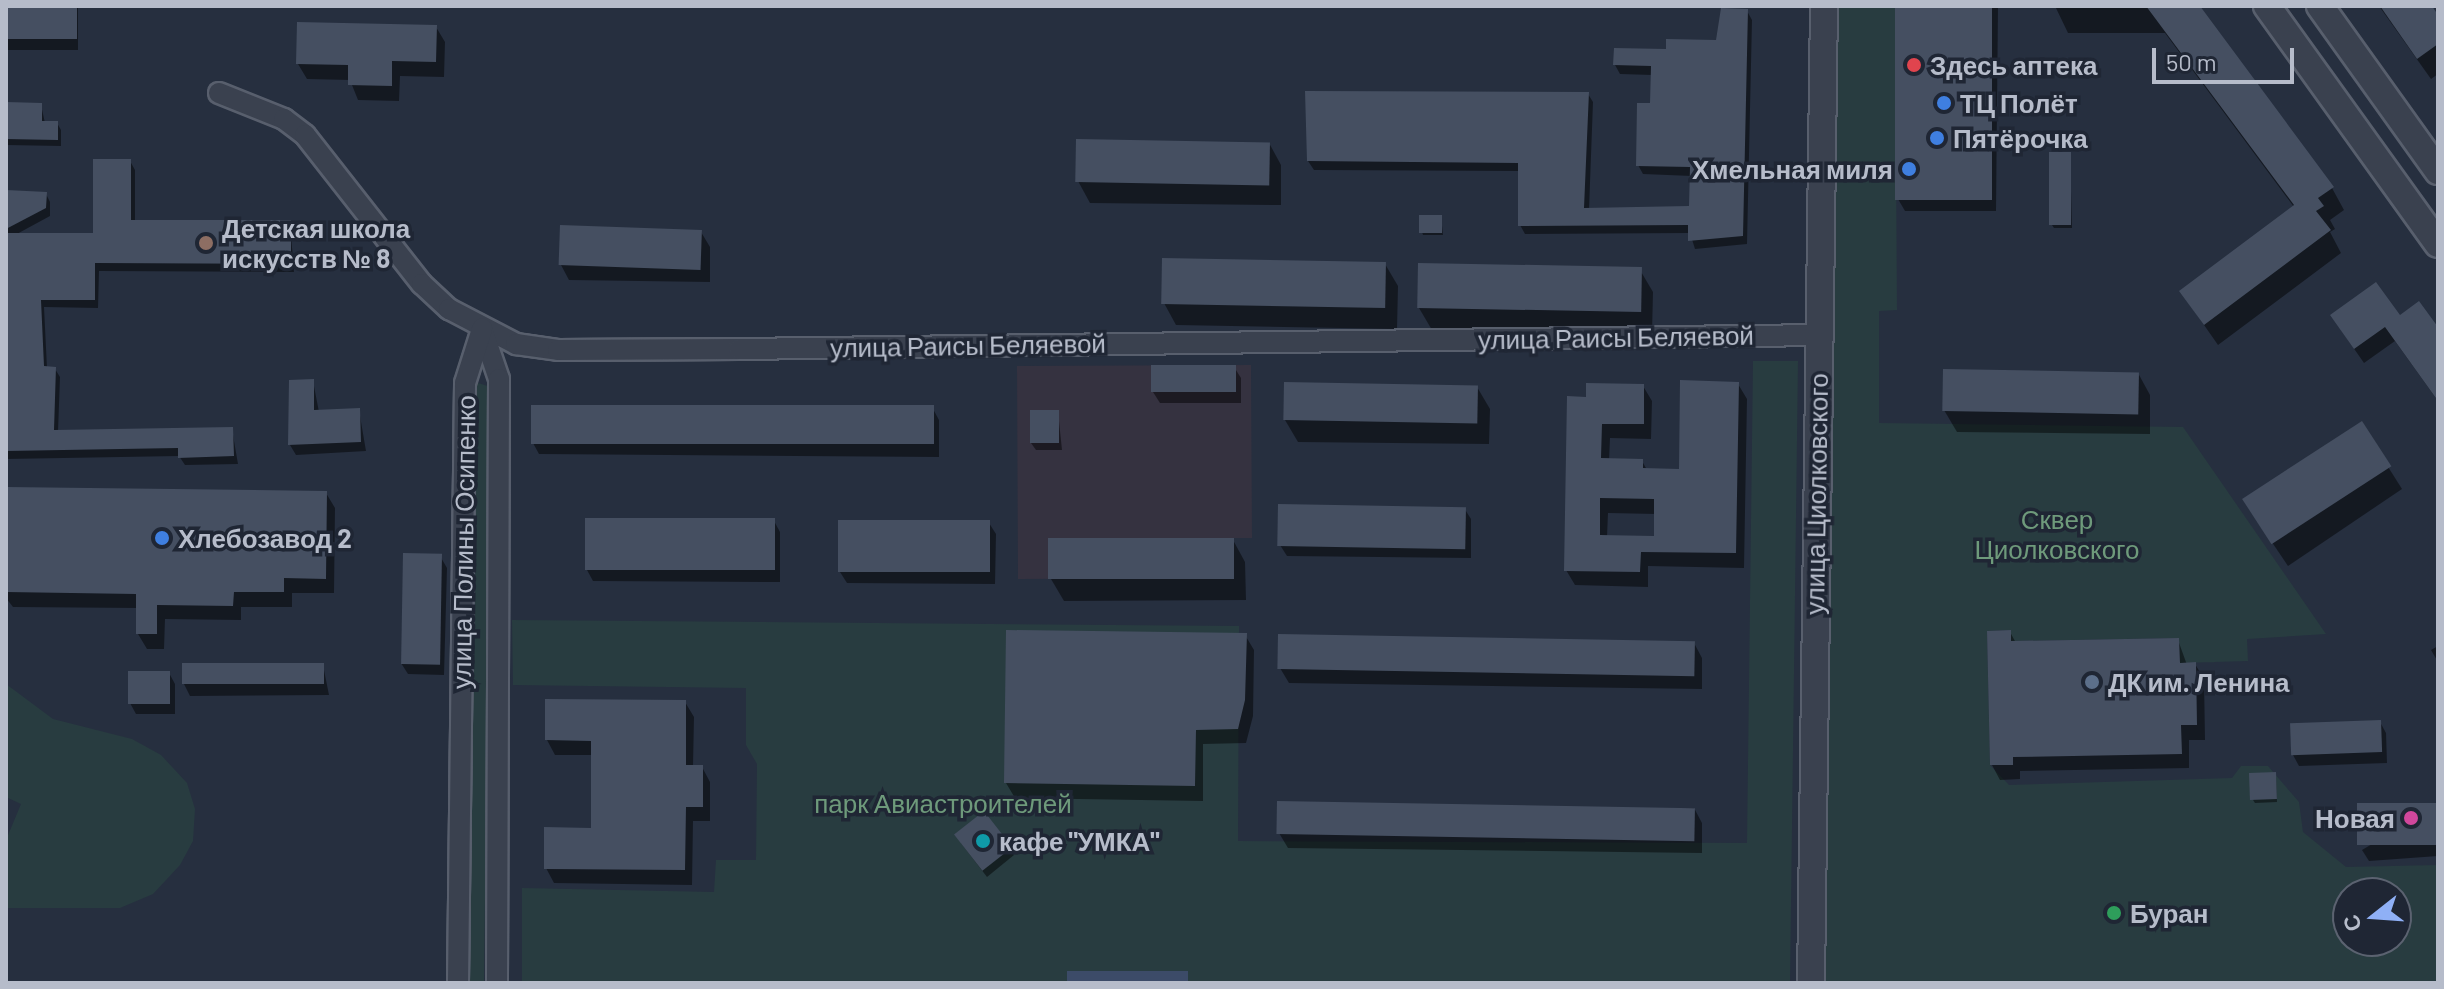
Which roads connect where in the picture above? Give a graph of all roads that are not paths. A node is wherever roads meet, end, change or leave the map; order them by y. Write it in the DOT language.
graph roads {
  1 [pos="1824,6"];
  2 [pos="2267,6"];
  3 [pos="2320,6"];
  4 [pos="219,93"];
  5 [pos="2438,171"];
  6 [pos="2438,244"];
  7 [pos="482,329"];
  8 [pos="1818,335"];
  9 [pos="458,983"];
  10 [pos="497,983"];
  11 [pos="1811,983"];
  1 -- 8 [label="street, улица Циолковского"];
  2 -- 6 [label="street"];
  3 -- 5 [label="street"];
  4 -- 7 [label="street, улица Раисы Беляевой"];
  7 -- 8 [label="street, улица Раисы Беляевой"];
  7 -- 9 [label="street, улица Полины Осипенко"];
  7 -- 10 [label="street, улица Полины Осипенко"];
  8 -- 11 [label="street, улица Циолковского"];
}
